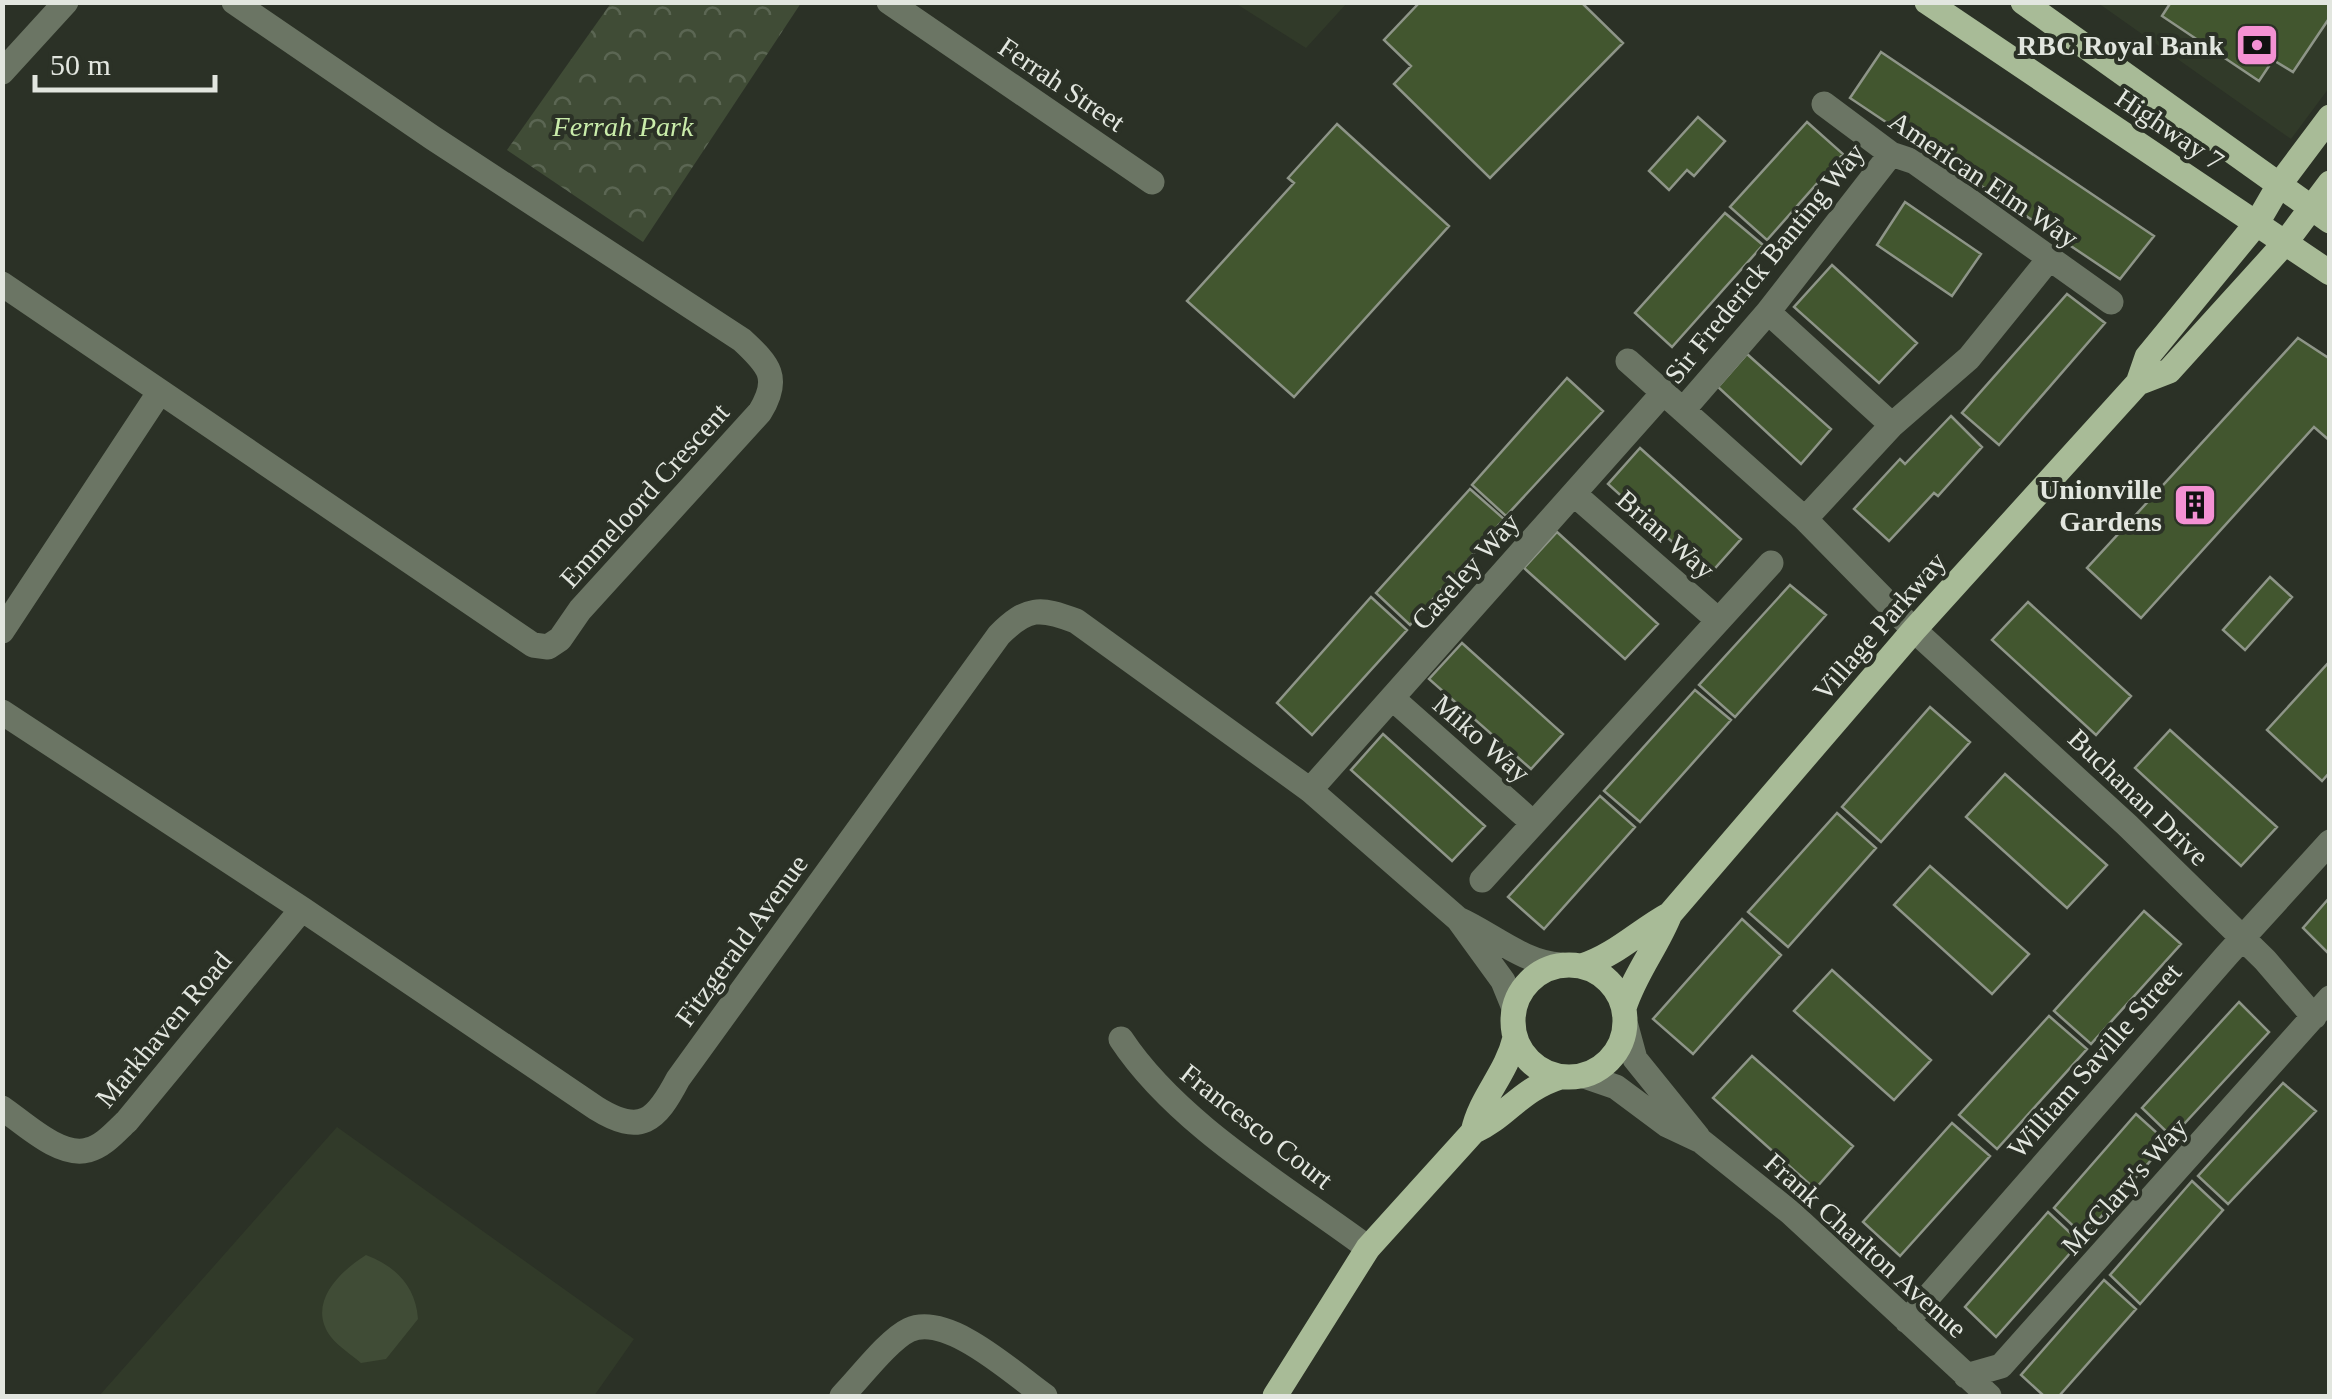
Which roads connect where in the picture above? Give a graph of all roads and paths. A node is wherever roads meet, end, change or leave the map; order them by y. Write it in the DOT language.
graph roads {
  1 [pos="66,2"];
  2 [pos="234,2"];
  3 [pos="889,2"];
  4 [pos="1927,2"];
  5 [pos="2023,2"];
  6 [pos="2,72"];
  7 [pos="1824,104"];
  8 [pos="2330,117"];
  9 [pos="1892,154"];
  10 [pos="1152,182"];
  11 [pos="2330,183"];
  12 [pos="2279,185"];
  13 [pos="2321,215"];
  14 [pos="2257,223"];
  15 [pos="2285,243"];
  16 [pos="2050,259"];
  17 [pos="2330,273"];
  18 [pos="2,284"];
  19 [pos="2112,302"];
  20 [pos="1768,312"];
  21 [pos="1628,360"];
  22 [pos="2138,383"];
  23 [pos="159,393"];
  24 [pos="1673,401"];
  25 [pos="1892,425"];
  26 [pos="1574,494"];
  27 [pos="1806,519"];
  28 [pos="1771,563"];
  29 [pos="1718,620"];
  30 [pos="2,630"];
  31 [pos="1914,630"];
  32 [pos="1392,698"];
  33 [pos="2,712"];
  34 [pos="1310,790"];
  35 [pos="1533,822"];
  36 [pos="2330,842"];
  37 [pos="1482,880"];
  38 [pos="302,909"];
  39 [pos="1670,914"];
  40 [pos="1458,920"];
  41 [pos="2243,938"];
  42 [pos="1572,966"];
  43 [pos="2322,1007"];
  44 [pos="1514,1008"];
  45 [pos="1625,1017"];
  46 [pos="1515,1038"];
  47 [pos="1121,1039"];
  48 [pos="1572,1077"];
  49 [pos="2,1108"];
  50 [pos="1473,1132"];
  51 [pos="1702,1141"];
  52 [pos="1368,1248"];
  53 [pos="1907,1321"];
  54 [pos="1966,1376"];
  55 [pos="842,1396"];
  56 [pos="1045,1396"];
  57 [pos="1275,1396"];
  58 [pos="1989,1396"];
  1 -- 6 [label="street"];
  2 -- 23 [label="street, Emmeloord Crescent"];
  3 -- 10 [label="street, Ferrah Street"];
  4 -- 14 [label="main road, Highway 7"];
  5 -- 12 [label="main road, Highway 7"];
  7 -- 9 [label="street, American Elm Way"];
  8 -- 12 [label="main road, Village Parkway"];
  9 -- 16 [label="street, American Elm Way"];
  9 -- 20 [label="street, Sir Frederick Banting Way"];
  11 -- 13 [label="main road, Village Parkway"];
  12 -- 13 [label="main road, Highway 7"];
  12 -- 14 [label="main road, Village Parkway"];
  13 -- 15 [label="main road, Village Parkway"];
  14 -- 15 [label="main road, Highway 7"];
  14 -- 22 [label="main road, Village Parkway"];
  15 -- 17 [label="main road, Highway 7"];
  15 -- 22 [label="main road, Village Parkway"];
  16 -- 19 [label="street, American Elm Way"];
  16 -- 25 [label="street"];
  18 -- 23 [label="street, Emmeloord Crescent"];
  20 -- 24 [label="street, Sir Frederick Banting Way"];
  20 -- 25 [label="street"];
  21 -- 24 [label="street, Buchanan Drive"];
  22 -- 31 [label="main road, Village Parkway"];
  23 -- 30 [label="street"];
  24 -- 26 [label="street, Caseley Way"];
  24 -- 27 [label="street, Buchanan Drive"];
  25 -- 27 [label="street"];
  26 -- 29 [label="street, Brian Way"];
  26 -- 32 [label="street, Caseley Way"];
  27 -- 31 [label="street, Buchanan Drive"];
  28 -- 29 [label="street"];
  29 -- 35 [label="street"];
  31 -- 39 [label="main road, Village Parkway"];
  31 -- 41 [label="street, Buchanan Drive"];
  32 -- 34 [label="street, Caseley Way"];
  32 -- 35 [label="street, Miko Way"];
  33 -- 38 [label="street, Fitzgerald Avenue"];
  34 -- 38 [label="street, Fitzgerald Avenue"];
  34 -- 40 [label="street, Fitzgerald Avenue"];
  35 -- 37 [label="street"];
  36 -- 41 [label="street, William Saville Street"];
  38 -- 49 [label="street, Markhaven Road"];
  39 -- 42 [label="main road, Village Parkway"];
  39 -- 45 [label="main road, Village Parkway"];
  40 -- 42 [label="street, Fitzgerald Avenue"];
  40 -- 44 [label="street, Fitzgerald Avenue"];
  41 -- 43 [label="street, Buchanan Drive"];
  41 -- 53 [label="street, William Saville Street"];
  42 -- 44 [label="main road"];
  42 -- 45 [label="main road"];
  43 -- 54 [label="street, McClary's Way"];
  44 -- 46 [label="main road"];
  45 -- 48 [label="main road"];
  45 -- 51 [label="street, Frank Charlton Avenue"];
  46 -- 48 [label="main road"];
  46 -- 50 [label="main road"];
  47 -- 52 [label="street, Francesco Court"];
  48 -- 50 [label="main road"];
  48 -- 51 [label="street, Frank Charlton Avenue"];
  50 -- 52 [label="main road"];
  51 -- 53 [label="street, Frank Charlton Avenue"];
  52 -- 57 [label="main road"];
  53 -- 54 [label="street, Frank Charlton Avenue"];
  54 -- 58 [label="street, Frank Charlton Avenue"];
  55 -- 56 [label="street"];
}
